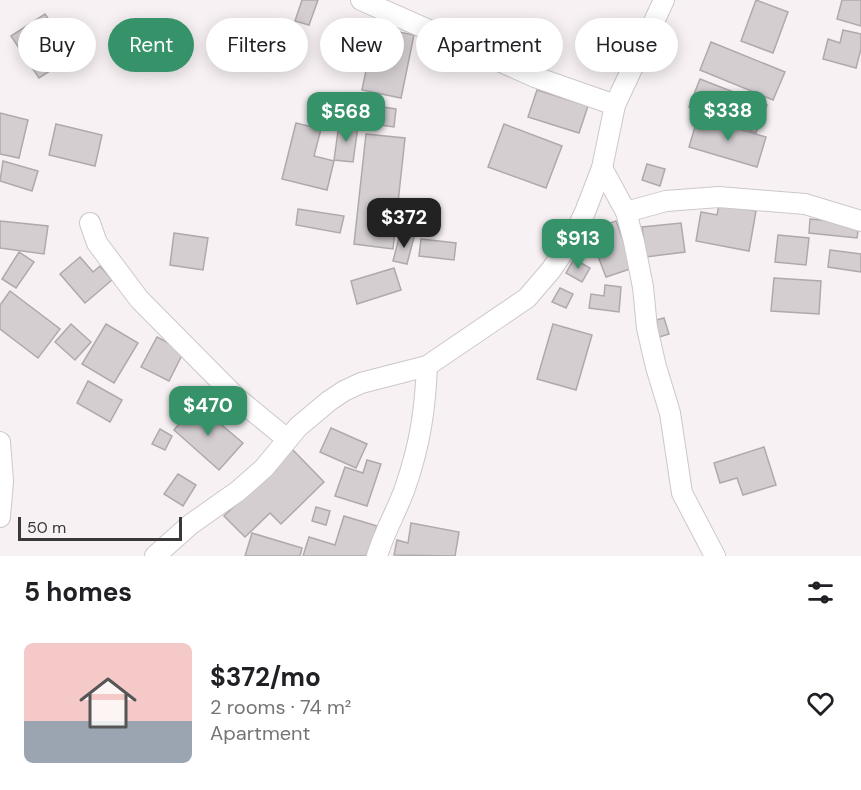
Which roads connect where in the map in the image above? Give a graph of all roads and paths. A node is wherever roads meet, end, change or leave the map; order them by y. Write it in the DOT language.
graph roads {
  1 [pos="361,0"];
  2 [pos="664,0"];
  3 [pos="615,105"];
  4 [pos="602,168"];
  5 [pos="626,212"];
  6 [pos="861,221"];
  7 [pos="90,223"];
  8 [pos="427,366"];
  9 [pos="287,439"];
  10 [pos="0,441"];
  11 [pos="0,517"];
  12 [pos="155,556"];
  13 [pos="377,556"];
  14 [pos="715,556"];
  1 -- 3 [label="street"];
  2 -- 3 [label="street"];
  3 -- 4 [label="street"];
  4 -- 5 [label="street"];
  4 -- 8 [label="street"];
  5 -- 6 [label="street"];
  5 -- 14 [label="street"];
  7 -- 9 [label="street"];
  8 -- 9 [label="street"];
  8 -- 13 [label="street"];
  9 -- 12 [label="street"];
  10 -- 11 [label="street"];
}
